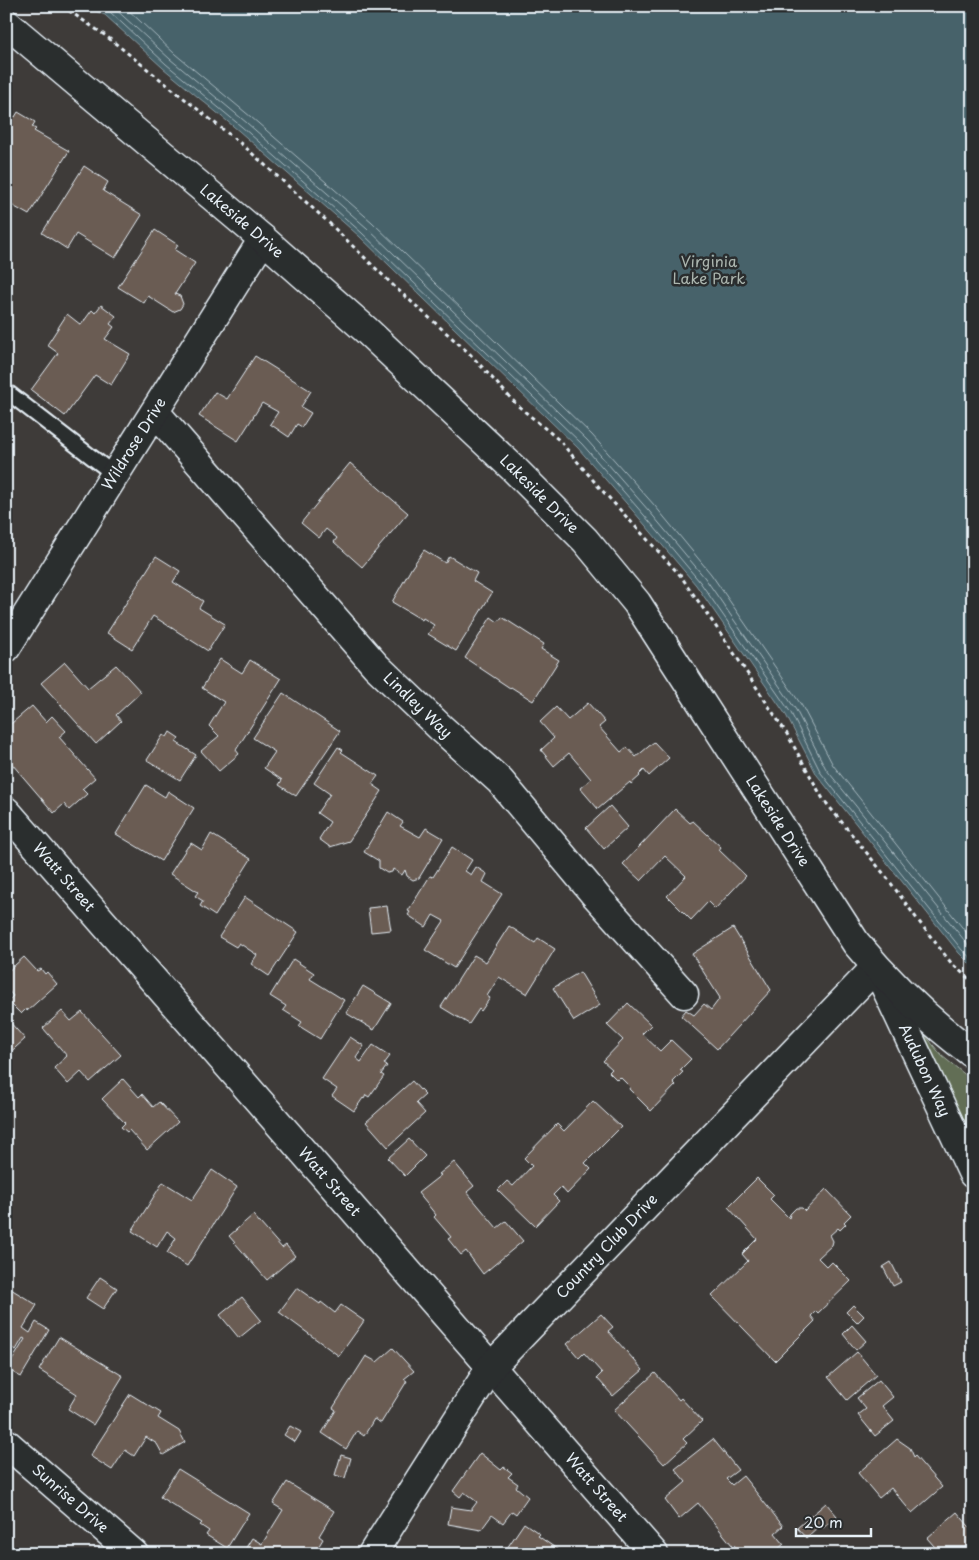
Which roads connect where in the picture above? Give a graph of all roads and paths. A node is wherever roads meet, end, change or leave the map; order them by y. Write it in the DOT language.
graph roads {
  1 [pos="6,23"];
  2 [pos="263,239"];
  3 [pos="6,391"];
  4 [pos="155,412"];
  5 [pos="115,475"];
  6 [pos="6,648"];
  7 [pos="6,812"];
  8 [pos="876,967"];
  9 [pos="684,994"];
  10 [pos="973,1054"];
  11 [pos="973,1174"];
  12 [pos="491,1366"];
  13 [pos="6,1442"];
  14 [pos="134,1554"];
  15 [pos="372,1554"];
  16 [pos="654,1554"];
  1 -- 2 [label="street, Lakeside Drive"];
  2 -- 4 [label="street, Wildrose Drive"];
  2 -- 8 [label="street, Lakeside Drive"];
  3 -- 5 [label="lane"];
  4 -- 5 [label="street, Wildrose Drive"];
  4 -- 9 [label="street, Lindley Way"];
  5 -- 6 [label="street, Wildrose Drive"];
  7 -- 12 [label="street, Watt Street"];
  8 -- 10 [label="street, Lakeside Drive"];
  8 -- 11 [label="street, Audubon Way"];
  8 -- 12 [label="street, Country Club Drive"];
  12 -- 15 [label="street, Country Club Drive"];
  12 -- 16 [label="street, Watt Street"];
  13 -- 14 [label="street, Sunrise Drive"];
}
